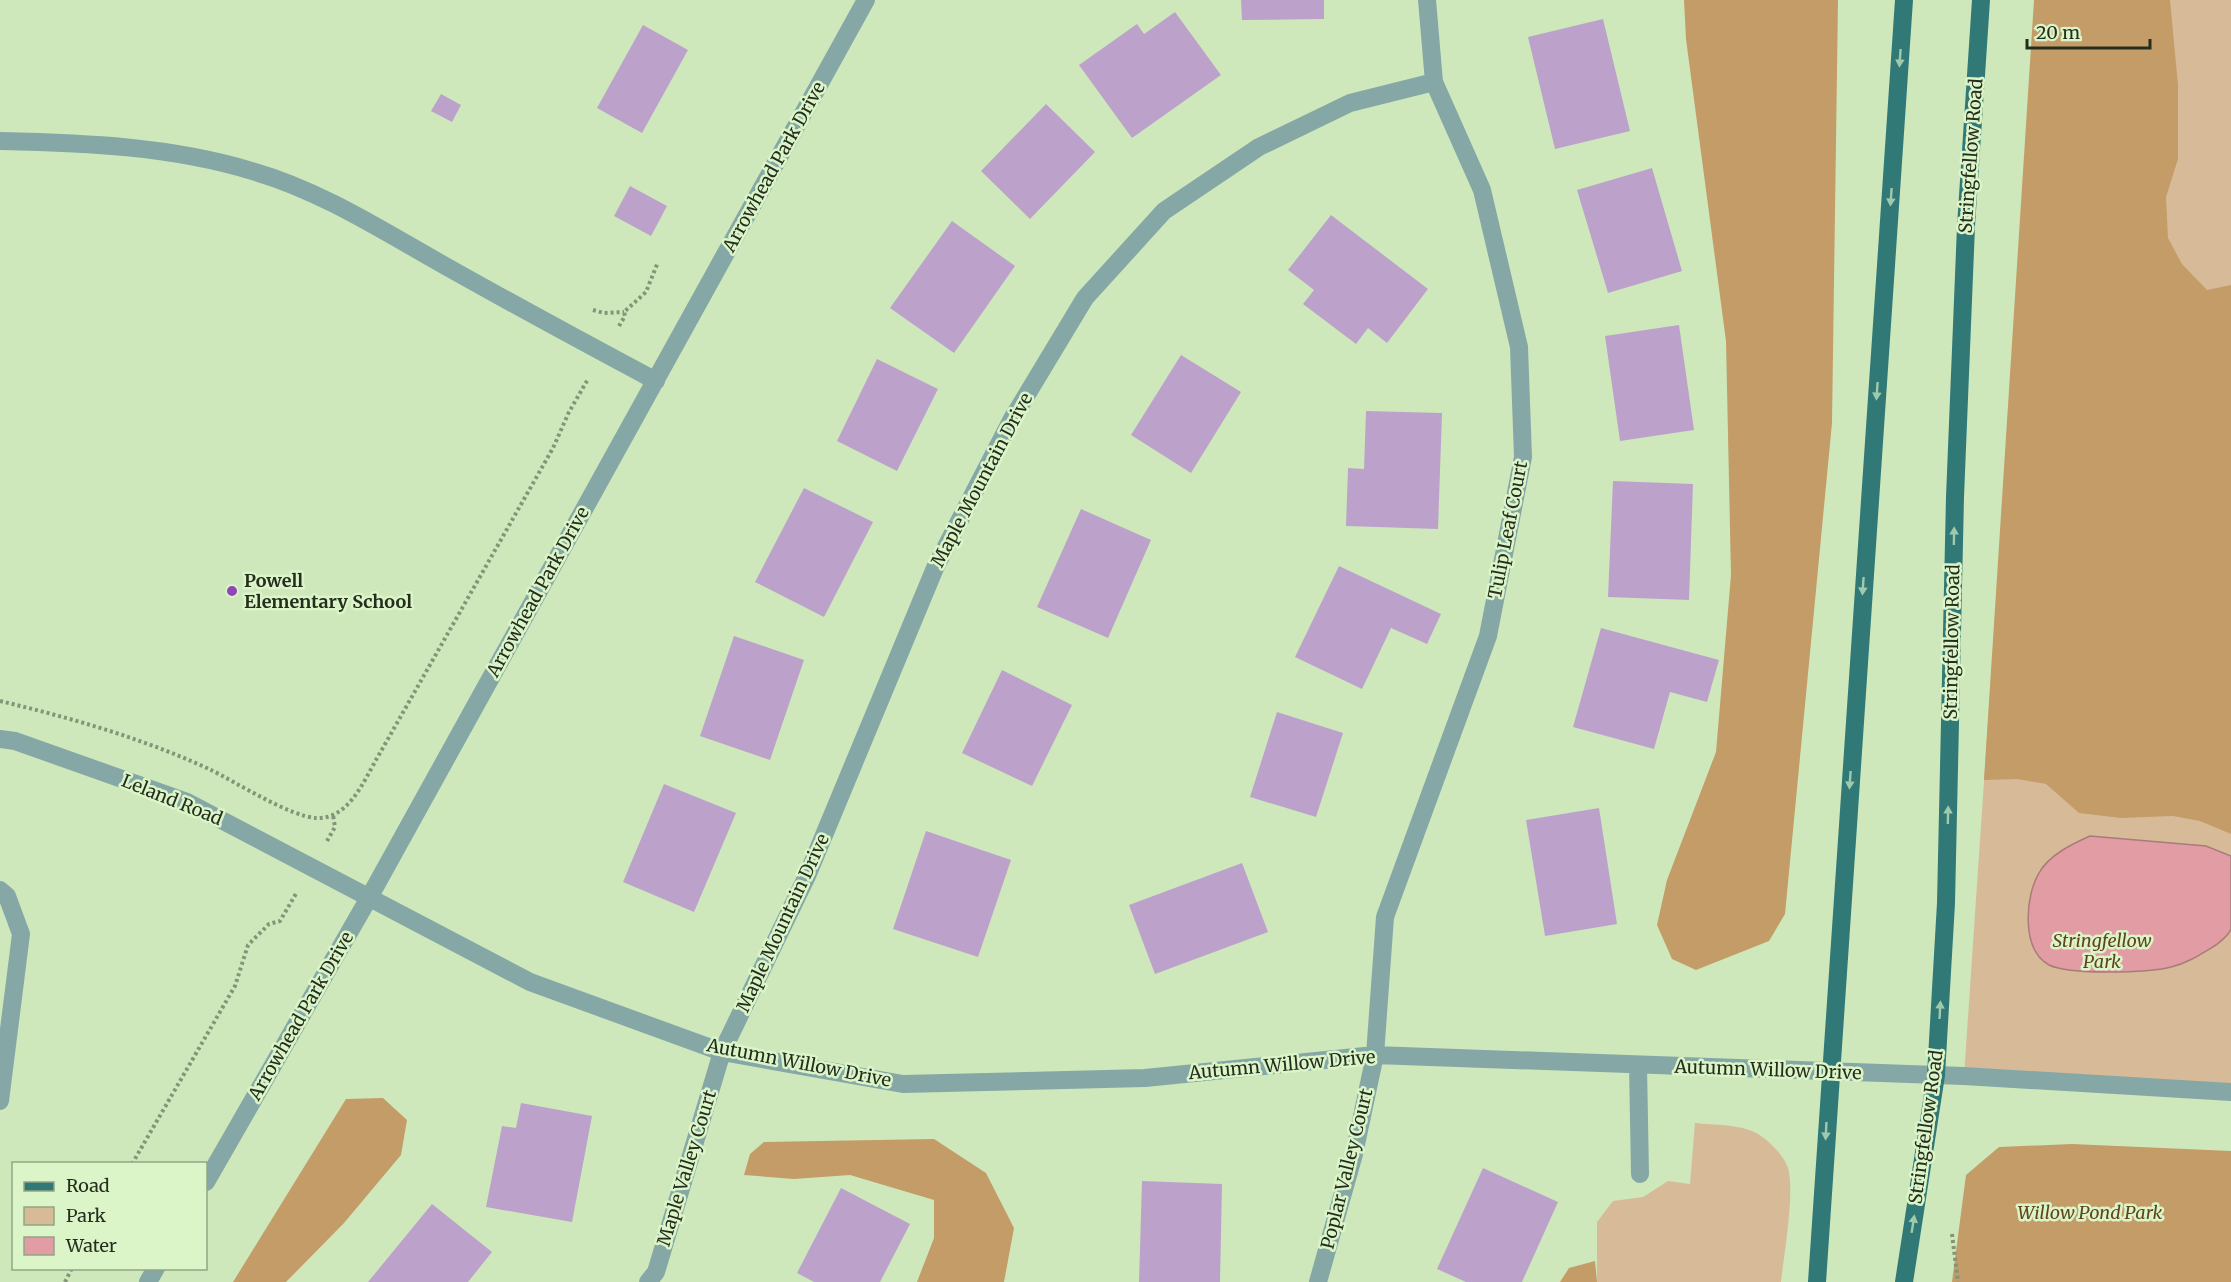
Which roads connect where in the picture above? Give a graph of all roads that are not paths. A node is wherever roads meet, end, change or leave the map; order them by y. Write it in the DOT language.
graph roads {
  1 [pos="866,0"];
  2 [pos="1427,0"];
  3 [pos="1904,0"];
  4 [pos="1981,0"];
  5 [pos="1434,82"];
  6 [pos="0,141"];
  7 [pos="656,381"];
  8 [pos="0,739"];
  9 [pos="0,890"];
  10 [pos="370,896"];
  11 [pos="722,1052"];
  12 [pos="1375,1056"];
  13 [pos="1638,1065"];
  14 [pos="1830,1073"];
  15 [pos="1936,1075"];
  16 [pos="2231,1092"];
  17 [pos="0,1101"];
  18 [pos="1640,1174"];
  19 [pos="207,1180"];
  20 [pos="648,1282"];
  21 [pos="1318,1282"];
  22 [pos="1817,1282"];
  23 [pos="1904,1282"];
  1 -- 7 [label="street, Arrowhead Park Drive"];
  2 -- 5 [label="street, Tulip Leaf Court"];
  3 -- 14 [label="main road, one-way"];
  15 -- 4 [label="main road, Stringfellow Road, one-way"];
  5 -- 11 [label="street, Maple Mountain Drive"];
  5 -- 12 [label="street, Tulip Leaf Court"];
  6 -- 7 [label="street"];
  7 -- 10 [label="street, Arrowhead Park Drive"];
  8 -- 10 [label="street, Leland Road"];
  9 -- 17 [label="street"];
  10 -- 11 [label="street, Autumn Willow Drive"];
  10 -- 19 [label="street, Arrowhead Park Drive"];
  11 -- 12 [label="street, Autumn Willow Drive"];
  11 -- 20 [label="street, Maple Valley Court"];
  12 -- 13 [label="street, Autumn Willow Drive"];
  12 -- 21 [label="street, Poplar Valley Court"];
  13 -- 14 [label="street, Autumn Willow Drive"];
  13 -- 18 [label="street"];
  14 -- 15 [label="street, Autumn Willow Drive"];
  14 -- 22 [label="main road, one-way"];
  15 -- 16 [label="street, Autumn Willow Drive"];
  23 -- 15 [label="main road, Stringfellow Road, one-way"];
}
